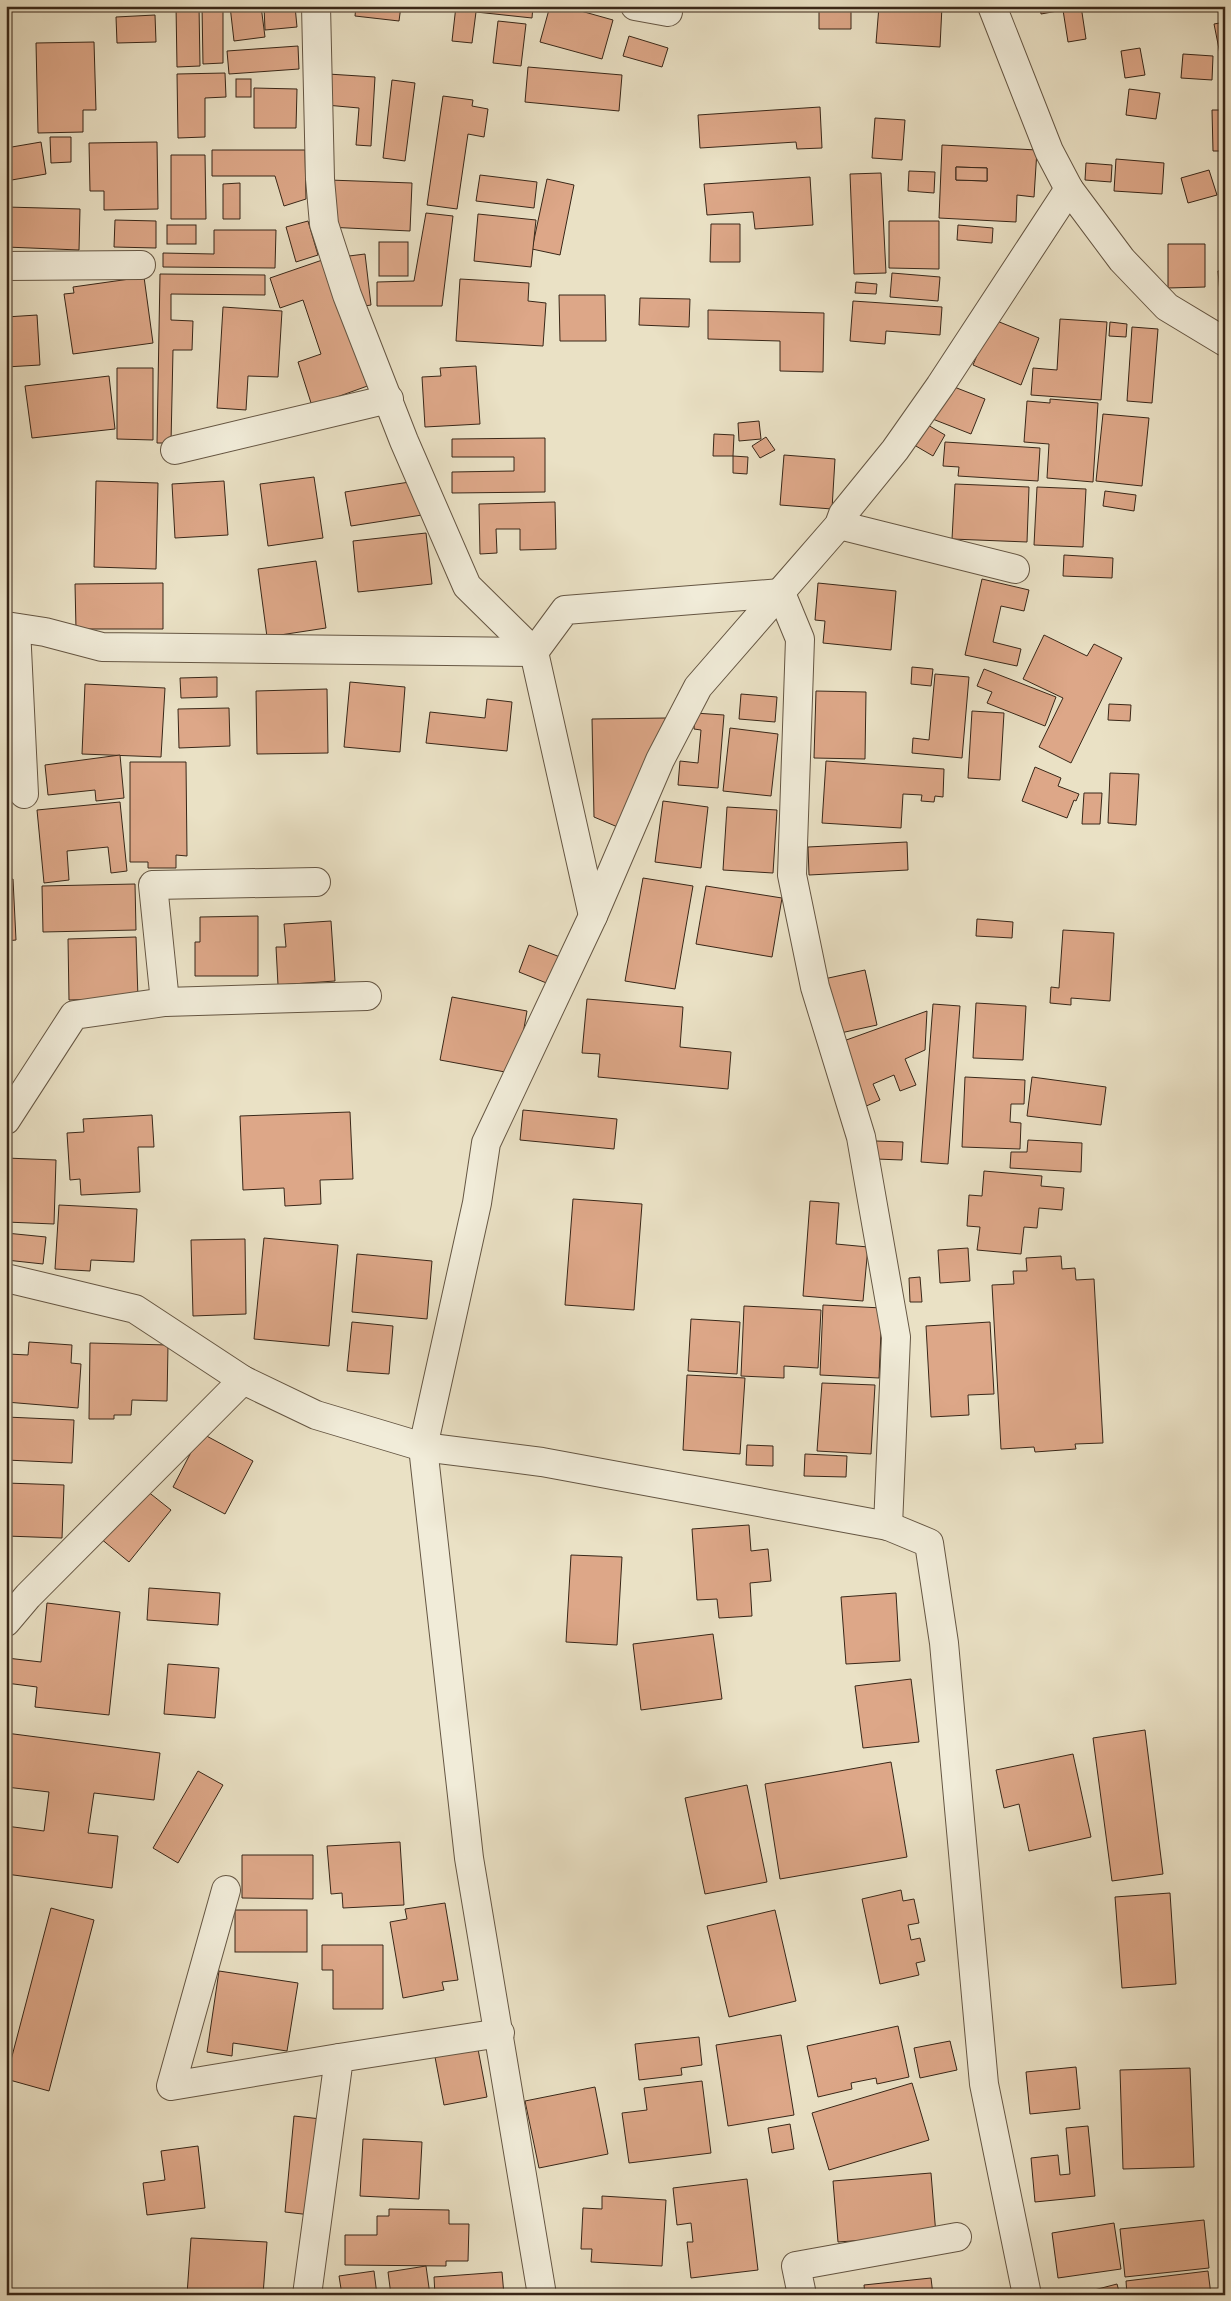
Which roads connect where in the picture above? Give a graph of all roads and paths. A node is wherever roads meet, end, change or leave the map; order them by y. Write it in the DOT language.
graph roads {
  1 [pos="316,6"];
  2 [pos="635,6"];
  3 [pos="992,6"];
  4 [pos="668,12"];
  5 [pos="1069,189"];
  6 [pos="141,265"];
  7 [pos="6,266"];
  8 [pos="1225,342"];
  9 [pos="389,399"];
  10 [pos="174,450"];
  11 [pos="839,525"];
  12 [pos="1015,569"];
  13 [pos="781,593"];
  14 [pos="11,627"];
  15 [pos="534,652"];
  16 [pos="24,794"];
  17 [pos="316,882"];
  18 [pos="593,916"];
  19 [pos="367,996"];
  20 [pos="165,1002"];
  21 [pos="6,1120"];
  22 [pos="6,1278"];
  23 [pos="243,1380"];
  24 [pos="423,1446"];
  25 [pos="888,1526"];
  26 [pos="6,1622"];
  27 [pos="226,1890"];
  28 [pos="500,2033"];
  29 [pos="339,2058"];
  30 [pos="957,2237"];
  31 [pos="307,2295"];
  32 [pos="542,2295"];
  33 [pos="802,2295"];
  34 [pos="1027,2295"];
  1 -- 9 [label="street"];
  2 -- 4 [label="street"];
  3 -- 5 [label="street"];
  5 -- 8 [label="street"];
  5 -- 11 [label="street"];
  6 -- 7 [label="street"];
  9 -- 10 [label="street"];
  9 -- 15 [label="street"];
  11 -- 12 [label="street"];
  11 -- 13 [label="street"];
  13 -- 15 [label="street"];
  13 -- 18 [label="street"];
  13 -- 25 [label="street"];
  14 -- 15 [label="street"];
  14 -- 16 [label="street"];
  15 -- 18 [label="street"];
  17 -- 20 [label="street"];
  18 -- 24 [label="street"];
  19 -- 20 [label="street"];
  20 -- 21 [label="street"];
  22 -- 23 [label="street"];
  23 -- 24 [label="street"];
  23 -- 26 [label="street"];
  24 -- 25 [label="street"];
  24 -- 28 [label="street"];
  25 -- 34 [label="street"];
  27 -- 29 [label="street"];
  28 -- 29 [label="street"];
  28 -- 32 [label="street"];
  29 -- 31 [label="street"];
  30 -- 33 [label="street"];
}
